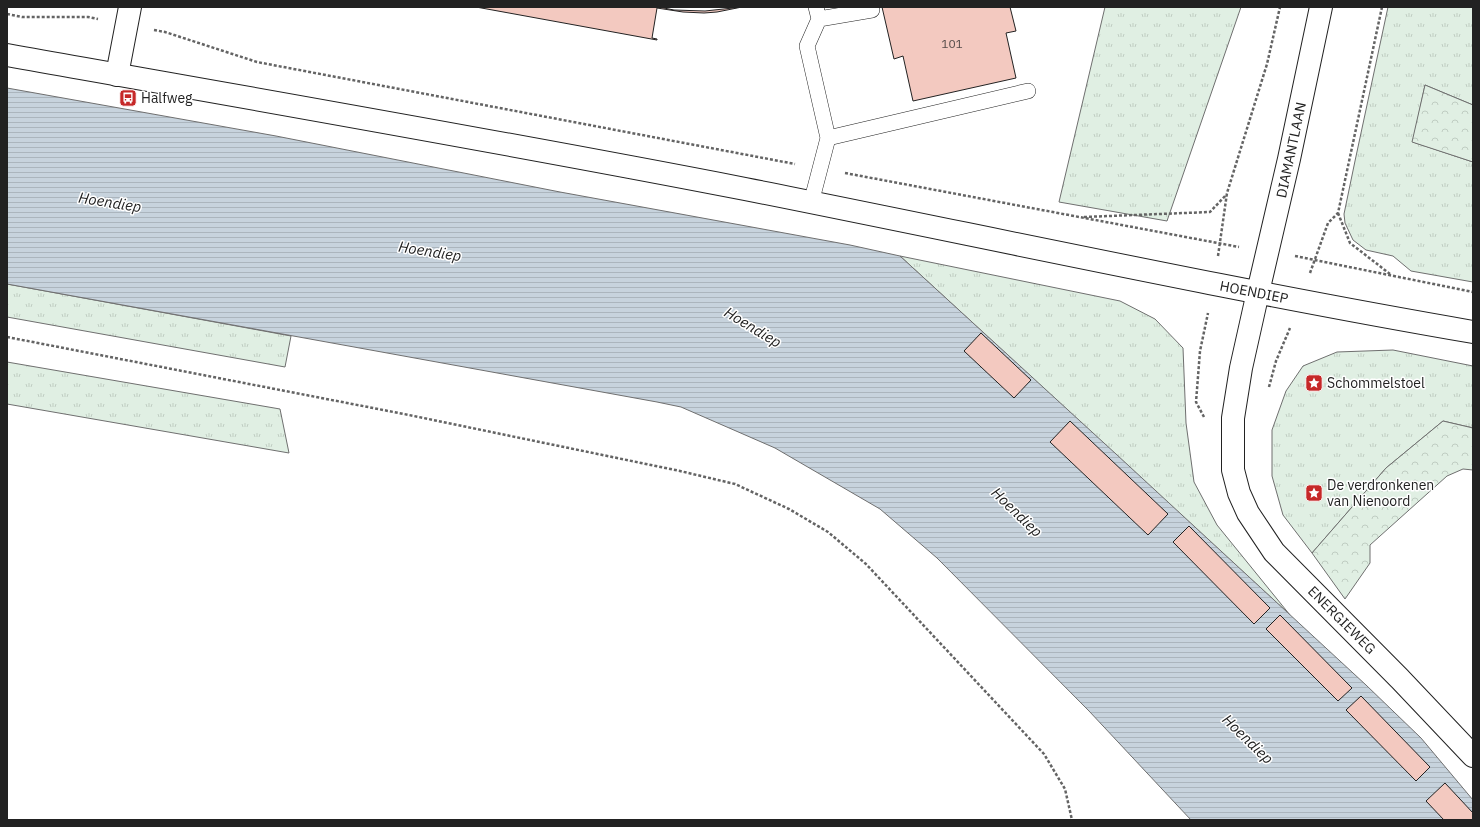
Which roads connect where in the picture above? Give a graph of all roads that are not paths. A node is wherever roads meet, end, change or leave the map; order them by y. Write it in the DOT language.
graph roads {
  1 [pos="1321,7"];
  2 [pos="872,10"];
  3 [pos="817,13"];
  4 [pos="128,16"];
  5 [pos="7,55"];
  6 [pos="117,74"];
  7 [pos="1028,91"];
  8 [pos="828,138"];
  9 [pos="810,203"];
  10 [pos="1258,292"];
  11 [pos="1473,332"];
  12 [pos="1473,756"];
  1 -- 10 [label="main road, DIAMANTLAAN"];
  2 -- 3 [label="lane"];
  3 -- 8 [label="lane"];
  4 -- 6 [label="main road"];
  5 -- 6 [label="main road, HOENDIEP"];
  6 -- 9 [label="main road, HOENDIEP"];
  7 -- 8 [label="lane"];
  8 -- 9 [label="lane"];
  9 -- 10 [label="main road, HOENDIEP"];
  10 -- 11 [label="main road, HOENDIEP"];
  10 -- 12 [label="main road, ENERGIEWEG"];
}
